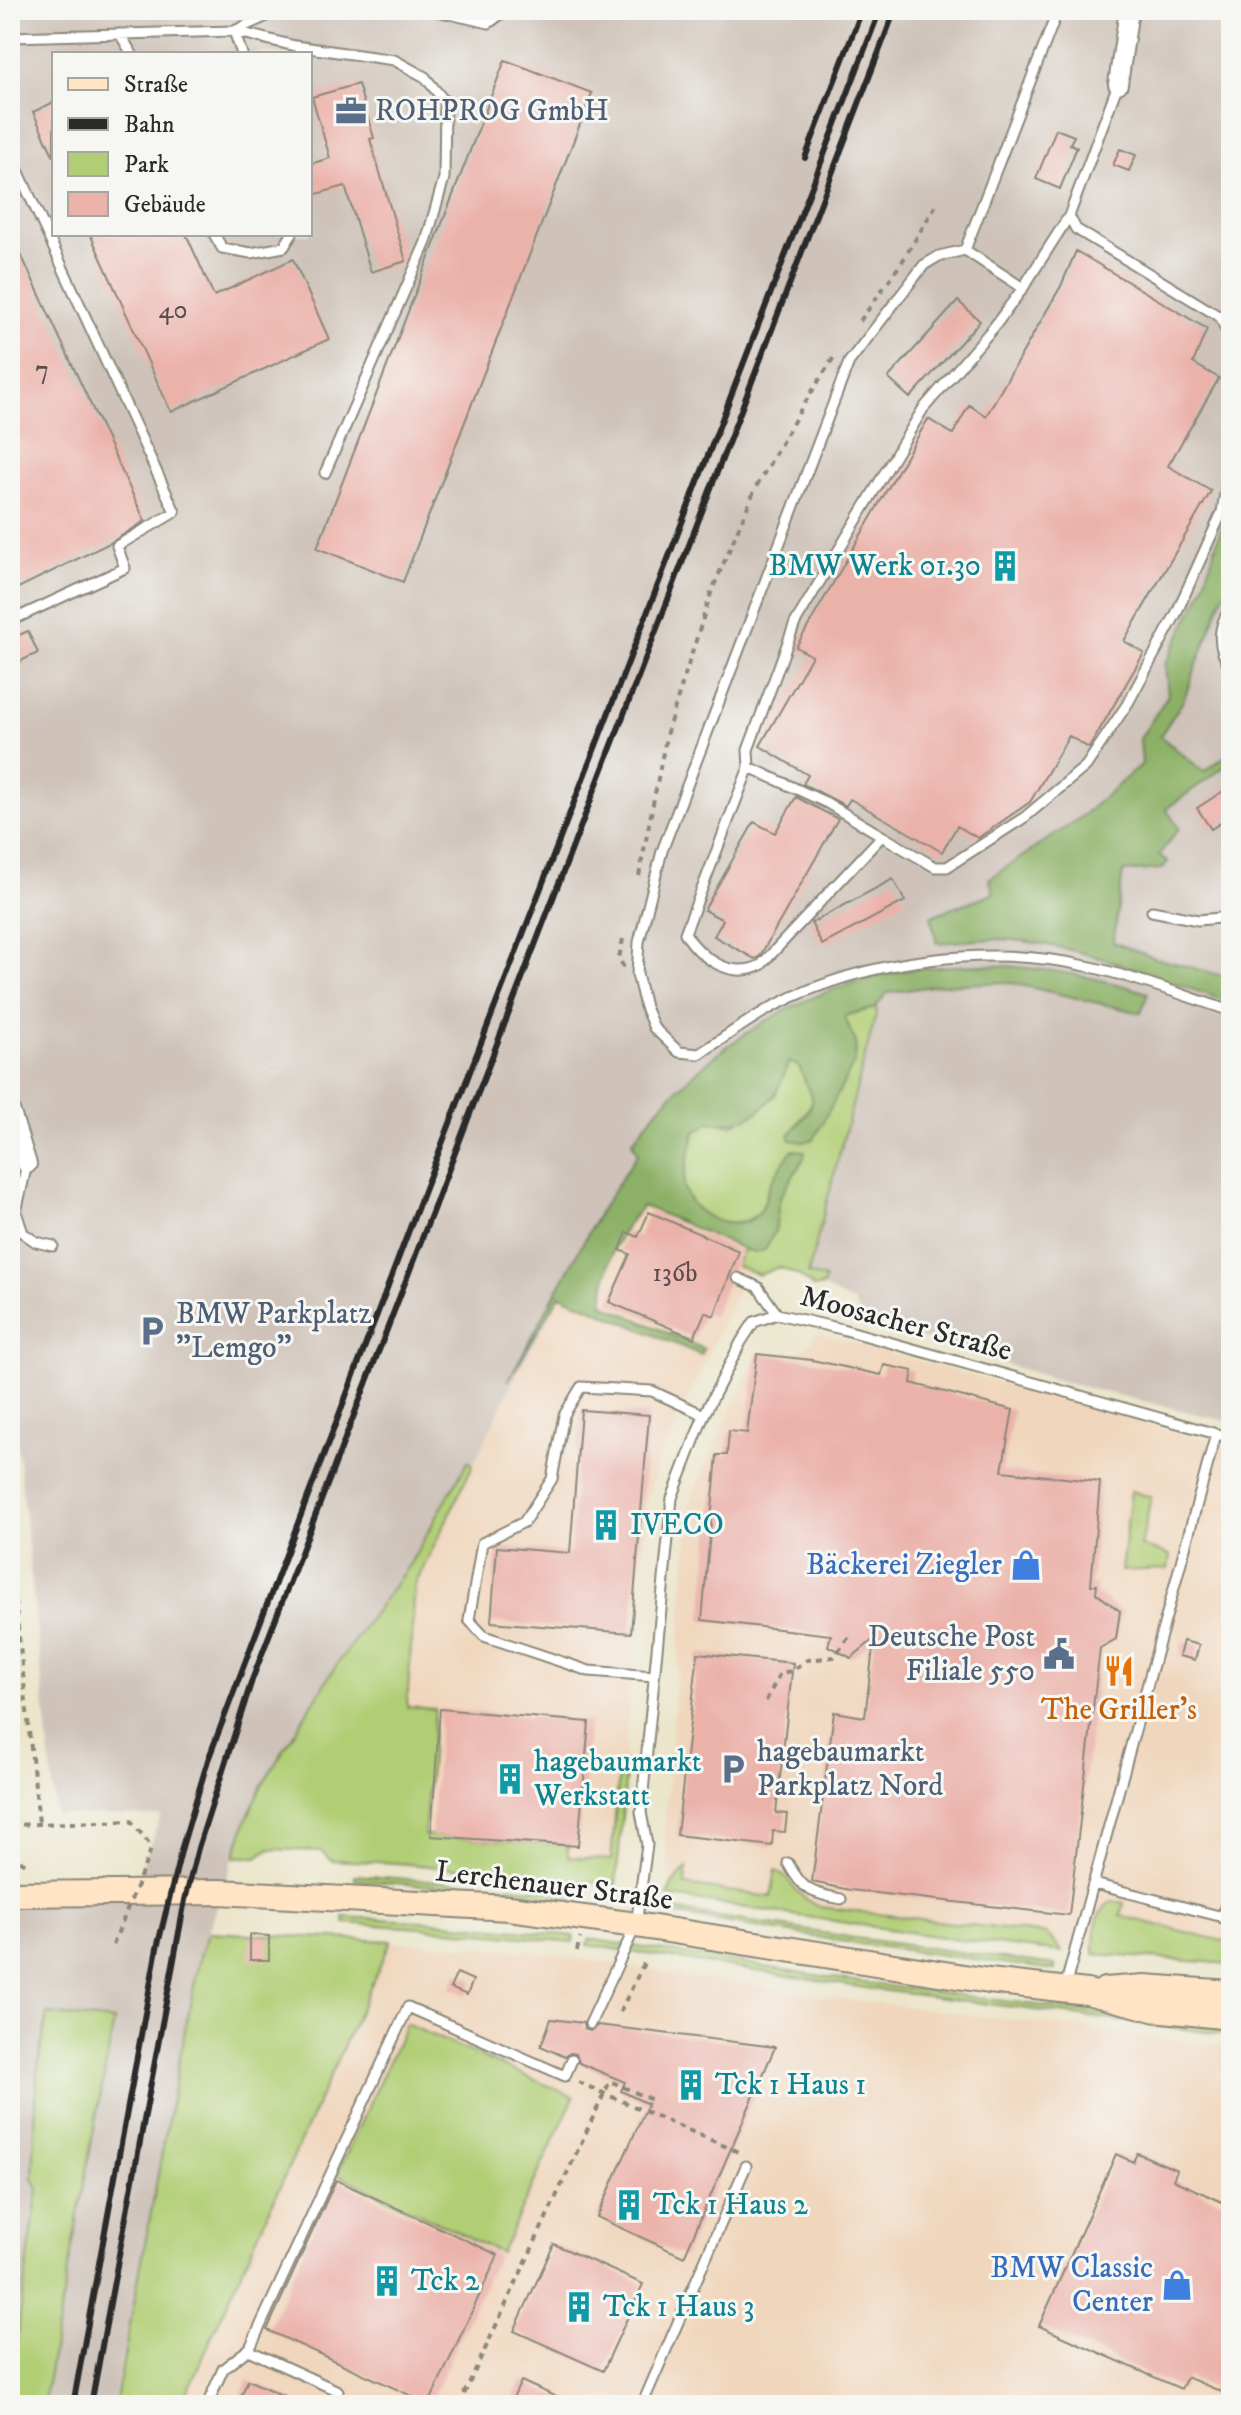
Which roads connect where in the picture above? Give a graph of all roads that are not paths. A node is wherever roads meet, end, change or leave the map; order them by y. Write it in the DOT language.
graph roads {
  1 [pos="280,10"];
  2 [pos="432,10"];
  3 [pos="506,10"];
  4 [pos="1058,10"];
  5 [pos="1129,10"];
  6 [pos="234,31"];
  7 [pos="120,34"];
  8 [pos="10,37"];
  9 [pos="131,52"];
  10 [pos="241,52"];
  11 [pos="1118,84"];
  12 [pos="10,153"];
  13 [pos="1069,216"];
  14 [pos="215,236"];
  15 [pos="291,236"];
  16 [pos="965,250"];
  17 [pos="1023,288"];
  18 [pos="1231,340"];
  19 [pos="1231,458"];
  20 [pos="325,473"];
  21 [pos="1231,607"];
  22 [pos="10,621"];
  23 [pos="1231,669"];
  24 [pos="749,767"];
  25 [pos="882,836"];
  26 [pos="1152,911"];
  27 [pos="1231,917"];
  28 [pos="1231,1011"];
  29 [pos="10,1110"];
  30 [pos="27,1164"];
  31 [pos="53,1246"];
  32 [pos="738,1278"];
  33 [pos="777,1314"];
  34 [pos="704,1415"];
  35 [pos="1216,1434"];
  36 [pos="1231,1438"];
  37 [pos="654,1676"];
  38 [pos="788,1863"];
  39 [pos="1094,1884"];
  40 [pos="1231,1885"];
  41 [pos="10,1894"];
  42 [pos="841,1899"];
  43 [pos="1227,1919"];
  44 [pos="636,1925"];
  45 [pos="1076,1990"];
  46 [pos="1231,1993"];
  47 [pos="1231,2017"];
  48 [pos="590,2024"];
  49 [pos="572,2060"];
  50 [pos="746,2166"];
  51 [pos="248,2350"];
  52 [pos="338,2391"];
  53 [pos="207,2405"];
  54 [pos="642,2405"];
  1 -- 6 [label="lane"];
  2 -- 3 [label="lane"];
  4 -- 16 [label="lane"];
  5 -- 11 [label="street"];
  6 -- 7 [label="lane"];
  6 -- 10 [label="lane"];
  6 -- 20 [label="lane"];
  7 -- 8 [label="lane"];
  7 -- 9 [label="lane"];
  11 -- 13 [label="lane"];
  12 -- 22 [label="lane"];
  13 -- 17 [label="lane"];
  13 -- 18 [label="lane"];
  14 -- 15 [label="lane"];
  16 -- 17 [label="lane"];
  16 -- 28 [label="lane"];
  17 -- 24 [label="lane"];
  19 -- 25 [label="lane"];
  21 -- 23 [label="lane"];
  24 -- 25 [label="lane"];
  24 -- 25 [label="lane"];
  26 -- 27 [label="lane"];
  29 -- 30 [label="street"];
  30 -- 31 [label="lane"];
  32 -- 33 [label="lane"];
  33 -- 34 [label="lane, Moosacher Straße"];
  33 -- 35 [label="lane, Moosacher Straße"];
  34 -- 37 [label="lane, Moosacher Straße"];
  34 -- 37 [label="lane"];
  35 -- 36 [label="lane, Moosacher Straße"];
  35 -- 39 [label="lane"];
  37 -- 44 [label="lane, Moosacher Straße"];
  38 -- 42 [label="lane"];
  39 -- 43 [label="lane"];
  39 -- 45 [label="lane"];
  40 -- 43 [label="lane"];
  41 -- 44 [label="main road, Lerchenauer Straße"];
  44 -- 45 [label="main road, Lerchenauer Straße"];
  44 -- 48 [label="lane, Moosacher Straße"];
  45 -- 46 [label="main road, Lerchenauer Straße"];
  45 -- 47 [label="main road, Lerchenauer Straße"];
  49 -- 51 [label="lane"];
  50 -- 54 [label="lane"];
  51 -- 52 [label="lane"];
  51 -- 53 [label="lane"];
}
